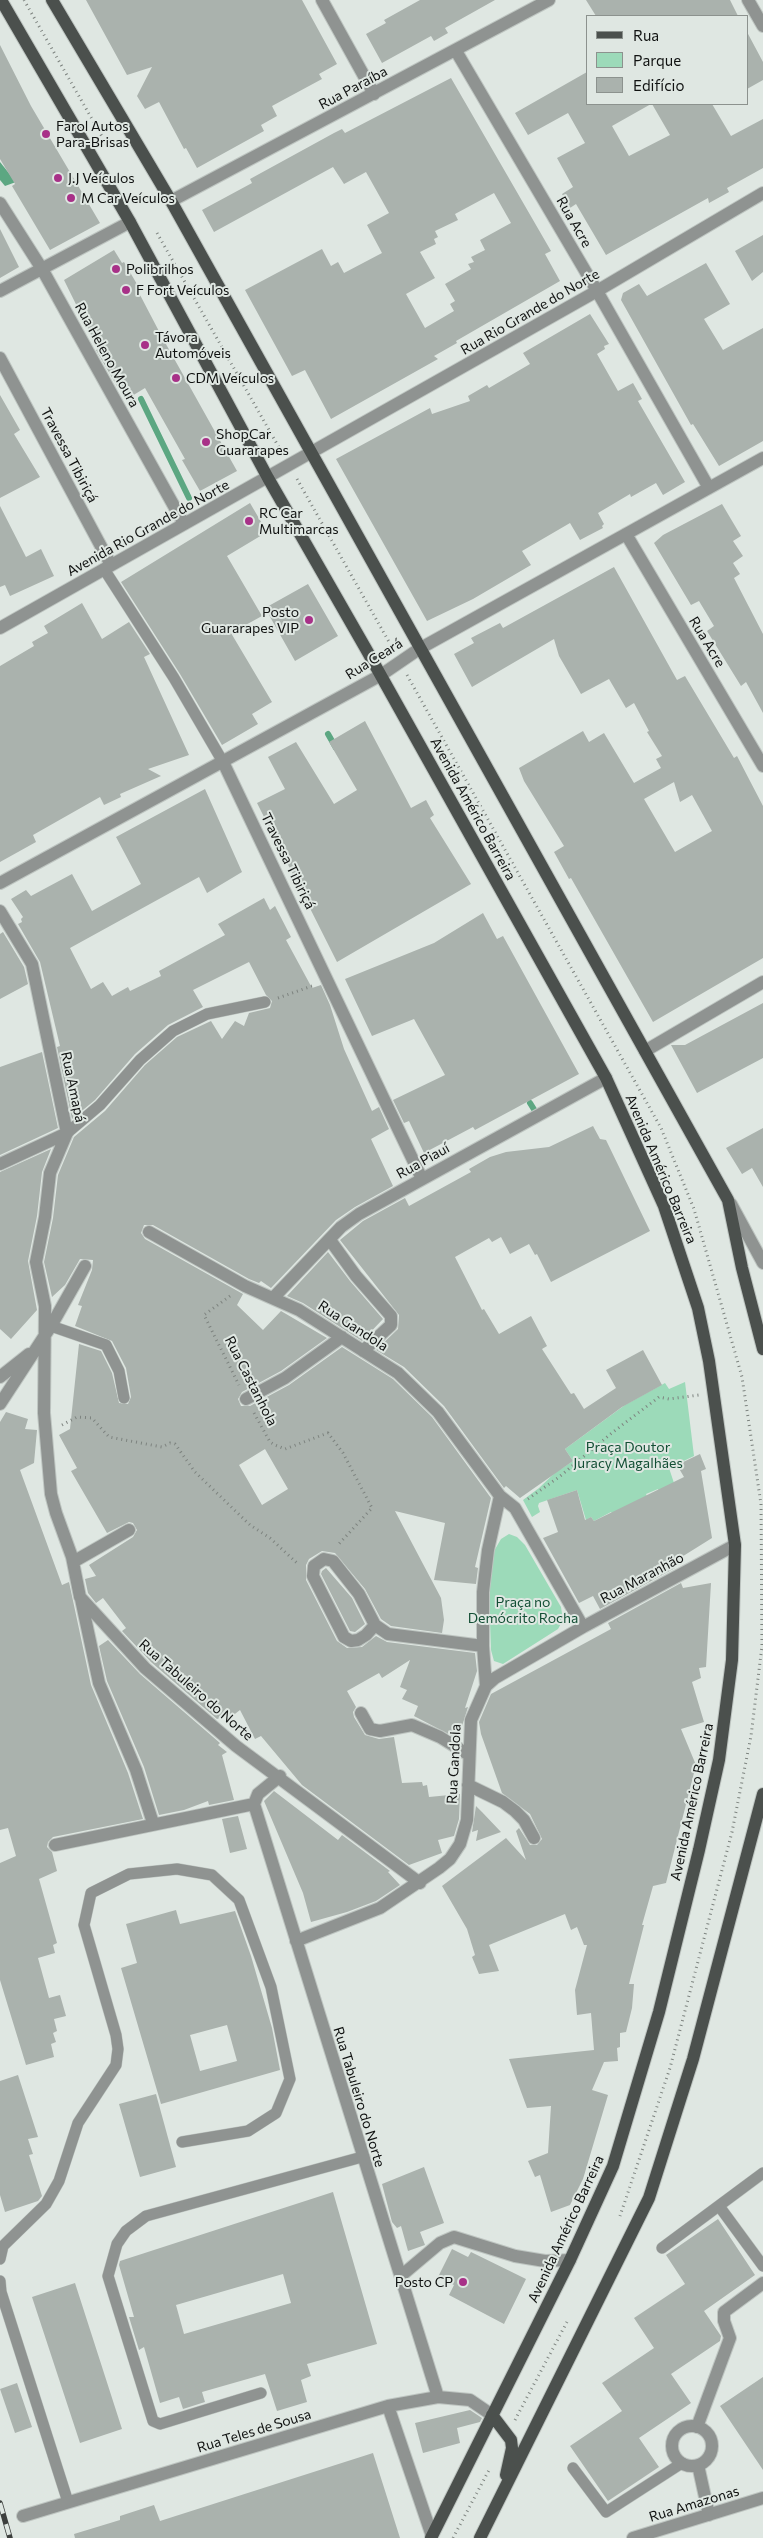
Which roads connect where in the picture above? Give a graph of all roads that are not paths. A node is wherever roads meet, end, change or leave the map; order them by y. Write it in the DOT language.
graph roads {
  1 [pos="1,0"];
  2 [pos="52,0"];
  3 [pos="322,0"];
  4 [pos="549,0"];
  5 [pos="748,0"];
  6 [pos="763,26"];
  7 [pos="456,50"];
  8 [pos="374,94"];
  9 [pos="763,193"];
  10 [pos="171,201"];
  11 [pos="0,203"];
  12 [pos="130,222"];
  13 [pos="42,268"];
  14 [pos="0,291"];
  15 [pos="597,291"];
  16 [pos="0,358"];
  17 [pos="311,454"];
  18 [pos="763,458"];
  19 [pos="268,478"];
  20 [pos="709,488"];
  21 [pos="184,524"];
  22 [pos="626,534"];
  23 [pos="107,567"];
  24 [pos="0,628"];
  25 [pos="419,649"];
  26 [pos="381,675"];
  27 [pos="223,762"];
  28 [pos="763,766"];
  29 [pos="0,883"];
  30 [pos="0,911"];
  31 [pos="763,982"];
  32 [pos="265,1002"];
  33 [pos="645,1051"];
  34 [pos="606,1078"];
  35 [pos="67,1133"];
  36 [pos="0,1164"];
  37 [pos="422,1179"];
  38 [pos="728,1200"];
  39 [pos="149,1232"];
  40 [pos="330,1240"];
  41 [pos="763,1263"];
  42 [pos="85,1266"];
  43 [pos="274,1297"];
  44 [pos="48,1330"];
  45 [pos="342,1337"];
  46 [pos="763,1349"];
  47 [pos="35,1350"];
  48 [pos="363,1351"];
  49 [pos="0,1377"];
  50 [pos="124,1398"];
  51 [pos="246,1399"];
  52 [pos="0,1404"];
  53 [pos="500,1496"];
  54 [pos="129,1530"];
  55 [pos="735,1545"];
  56 [pos="73,1562"];
  57 [pos="80,1597"];
  58 [pos="375,1624"];
  59 [pos="583,1627"];
  60 [pos="483,1646"];
  61 [pos="486,1686"];
  62 [pos="361,1713"];
  63 [pos="469,1755"];
  64 [pos="280,1776"];
  65 [pos="468,1785"];
  66 [pos="763,1794"];
  67 [pos="254,1804"];
  68 [pos="153,1823"];
  69 [pos="534,1838"];
  70 [pos="55,1845"];
  71 [pos="420,1882"];
  72 [pos="296,1941"];
  73 [pos="182,2142"];
  74 [pos="362,2157"];
  75 [pos="763,2173"];
  76 [pos="719,2206"];
  77 [pos="662,2248"];
  78 [pos="0,2258"];
  79 [pos="570,2260"];
  80 [pos="763,2266"];
  81 [pos="402,2275"];
  82 [pos="0,2281"];
  83 [pos="763,2283"];
  84 [pos="261,2392"];
  85 [pos="438,2397"];
  86 [pos="388,2406"];
  87 [pos="492,2415"];
  88 [pos="697,2427"];
  89 [pos="682,2463"];
  90 [pos="698,2465"];
  91 [pos="573,2468"];
  92 [pos="501,2497"];
  93 [pos="763,2498"];
  94 [pos="68,2502"];
  95 [pos="709,2515"];
  96 [pos="23,2516"];
  97 [pos="432,2537"];
  98 [pos="480,2538"];
  99 [pos="633,2538"];
  1 -- 12 [label="main road, Avenida Américo Barreira"];
  2 -- 10 [label="main road"];
  3 -- 8 [label="street"];
  4 -- 7 [label="street, Rua Paraíba"];
  5 -- 6 [label="street"];
  7 -- 8 [label="street, Rua Paraíba"];
  7 -- 15 [label="street, Rua Acre"];
  8 -- 10 [label="street, Rua Paraíba"];
  9 -- 15 [label="street, Rua Rio Grande do Norte"];
  10 -- 17 [label="main road"];
  11 -- 13 [label="street, Rua Heleno Moura"];
  12 -- 13 [label="street"];
  12 -- 19 [label="main road, Avenida Américo Barreira"];
  13 -- 14 [label="street"];
  13 -- 21 [label="street, Rua Heleno Moura"];
  15 -- 17 [label="street, Rua Rio Grande do Norte"];
  15 -- 20 [label="street, Rua Acre"];
  16 -- 23 [label="street, Travessa Tibiriçá"];
  17 -- 19 [label="street, Avenida Rio Grande do Norte"];
  17 -- 25 [label="main road"];
  18 -- 20 [label="street, Rua Ceará"];
  19 -- 21 [label="street, Avenida Rio Grande do Norte"];
  19 -- 26 [label="main road, Avenida Américo Barreira"];
  20 -- 22 [label="street, Rua Ceará"];
  21 -- 23 [label="street, Avenida Rio Grande do Norte"];
  22 -- 25 [label="street, Rua Ceará"];
  22 -- 28 [label="street, Rua Acre"];
  23 -- 24 [label="street, Avenida Rio Grande do Norte"];
  23 -- 27 [label="lane, Travessa Tibiriçá"];
  25 -- 26 [label="street, Rua Ceará"];
  25 -- 33 [label="main road"];
  26 -- 27 [label="street, Rua Ceará"];
  26 -- 34 [label="main road, Avenida Américo Barreira"];
  27 -- 29 [label="street, Rua Ceará"];
  27 -- 37 [label="street, Travessa Tibiriçá"];
  30 -- 35 [label="street, Rua Amapá"];
  31 -- 33 [label="street"];
  32 -- 35 [label="lane"];
  33 -- 38 [label="main road"];
  34 -- 37 [label="street, Rua Piauí"];
  34 -- 55 [label="main road, Avenida Américo Barreira"];
  35 -- 36 [label="street"];
  35 -- 44 [label="street, Rua Amapá"];
  37 -- 40 [label="street, Rua Piauí"];
  38 -- 41 [label="street"];
  38 -- 46 [label="main road"];
  39 -- 43 [label="street, Rua Gandola"];
  40 -- 43 [label="street, Rua Piauí"];
  40 -- 48 [label="street"];
  42 -- 44 [label="street"];
  43 -- 45 [label="street, Rua Gandola"];
  44 -- 47 [label="street"];
  44 -- 50 [label="lane"];
  44 -- 56 [label="street"];
  45 -- 48 [label="street, Rua Gandola"];
  45 -- 51 [label="street"];
  47 -- 49 [label="street"];
  47 -- 52 [label="street"];
  48 -- 53 [label="street, Rua Gandola"];
  53 -- 59 [label="street, Rua Gandola"];
  53 -- 60 [label="street, Rua Gandola"];
  54 -- 56 [label="street"];
  55 -- 59 [label="street, Rua Maranhão"];
  55 -- 79 [label="main road, Avenida Américo Barreira"];
  56 -- 57 [label="street"];
  57 -- 64 [label="street, Rua Tabuleiro do Norte"];
  57 -- 68 [label="street"];
  58 -- 58 [label="street"];
  58 -- 60 [label="street"];
  59 -- 61 [label="street, Rua Maranhão"];
  60 -- 61 [label="street, Rua Gandola"];
  61 -- 63 [label="street, Rua Gandola"];
  62 -- 63 [label="street"];
  63 -- 65 [label="street, Rua Gandola"];
  64 -- 67 [label="street"];
  64 -- 71 [label="street, Rua Tabuleiro do Norte"];
  65 -- 69 [label="street"];
  65 -- 71 [label="street, Rua Gandola"];
  66 -- 92 [label="main road"];
  67 -- 68 [label="street"];
  67 -- 72 [label="street, Rua Tabuleiro do Norte"];
  68 -- 70 [label="street"];
  71 -- 72 [label="street, Rua Gandola"];
  72 -- 74 [label="street, Rua Tabuleiro do Norte"];
  73 -- 78 [label="lane"];
  74 -- 81 [label="street, Rua Tabuleiro do Norte"];
  74 -- 84 [label="lane"];
  75 -- 76 [label="lane"];
  76 -- 77 [label="lane"];
  76 -- 80 [label="lane"];
  79 -- 81 [label="street"];
  79 -- 87 [label="main road, Avenida Américo Barreira"];
  81 -- 85 [label="street, Rua Tabuleiro do Norte"];
  82 -- 94 [label="lane"];
  83 -- 88 [label="street"];
  85 -- 86 [label="street, Rua Teles de Sousa"];
  85 -- 87 [label="street, Rua Teles de Sousa"];
  86 -- 94 [label="street, Rua Teles de Sousa"];
  86 -- 97 [label="street"];
  87 -- 92 [label="main road"];
  87 -- 97 [label="main road, Avenida Américo Barreira"];
  88 -- 89 [label="street"];
  88 -- 90 [label="street"];
  89 -- 90 [label="street"];
  89 -- 91 [label="lane"];
  90 -- 95 [label="street"];
  92 -- 98 [label="main road"];
  93 -- 95 [label="street, Rua Amazonas"];
  94 -- 96 [label="street, Rua Teles de Sousa"];
  95 -- 99 [label="street, Rua Amazonas"];
}
